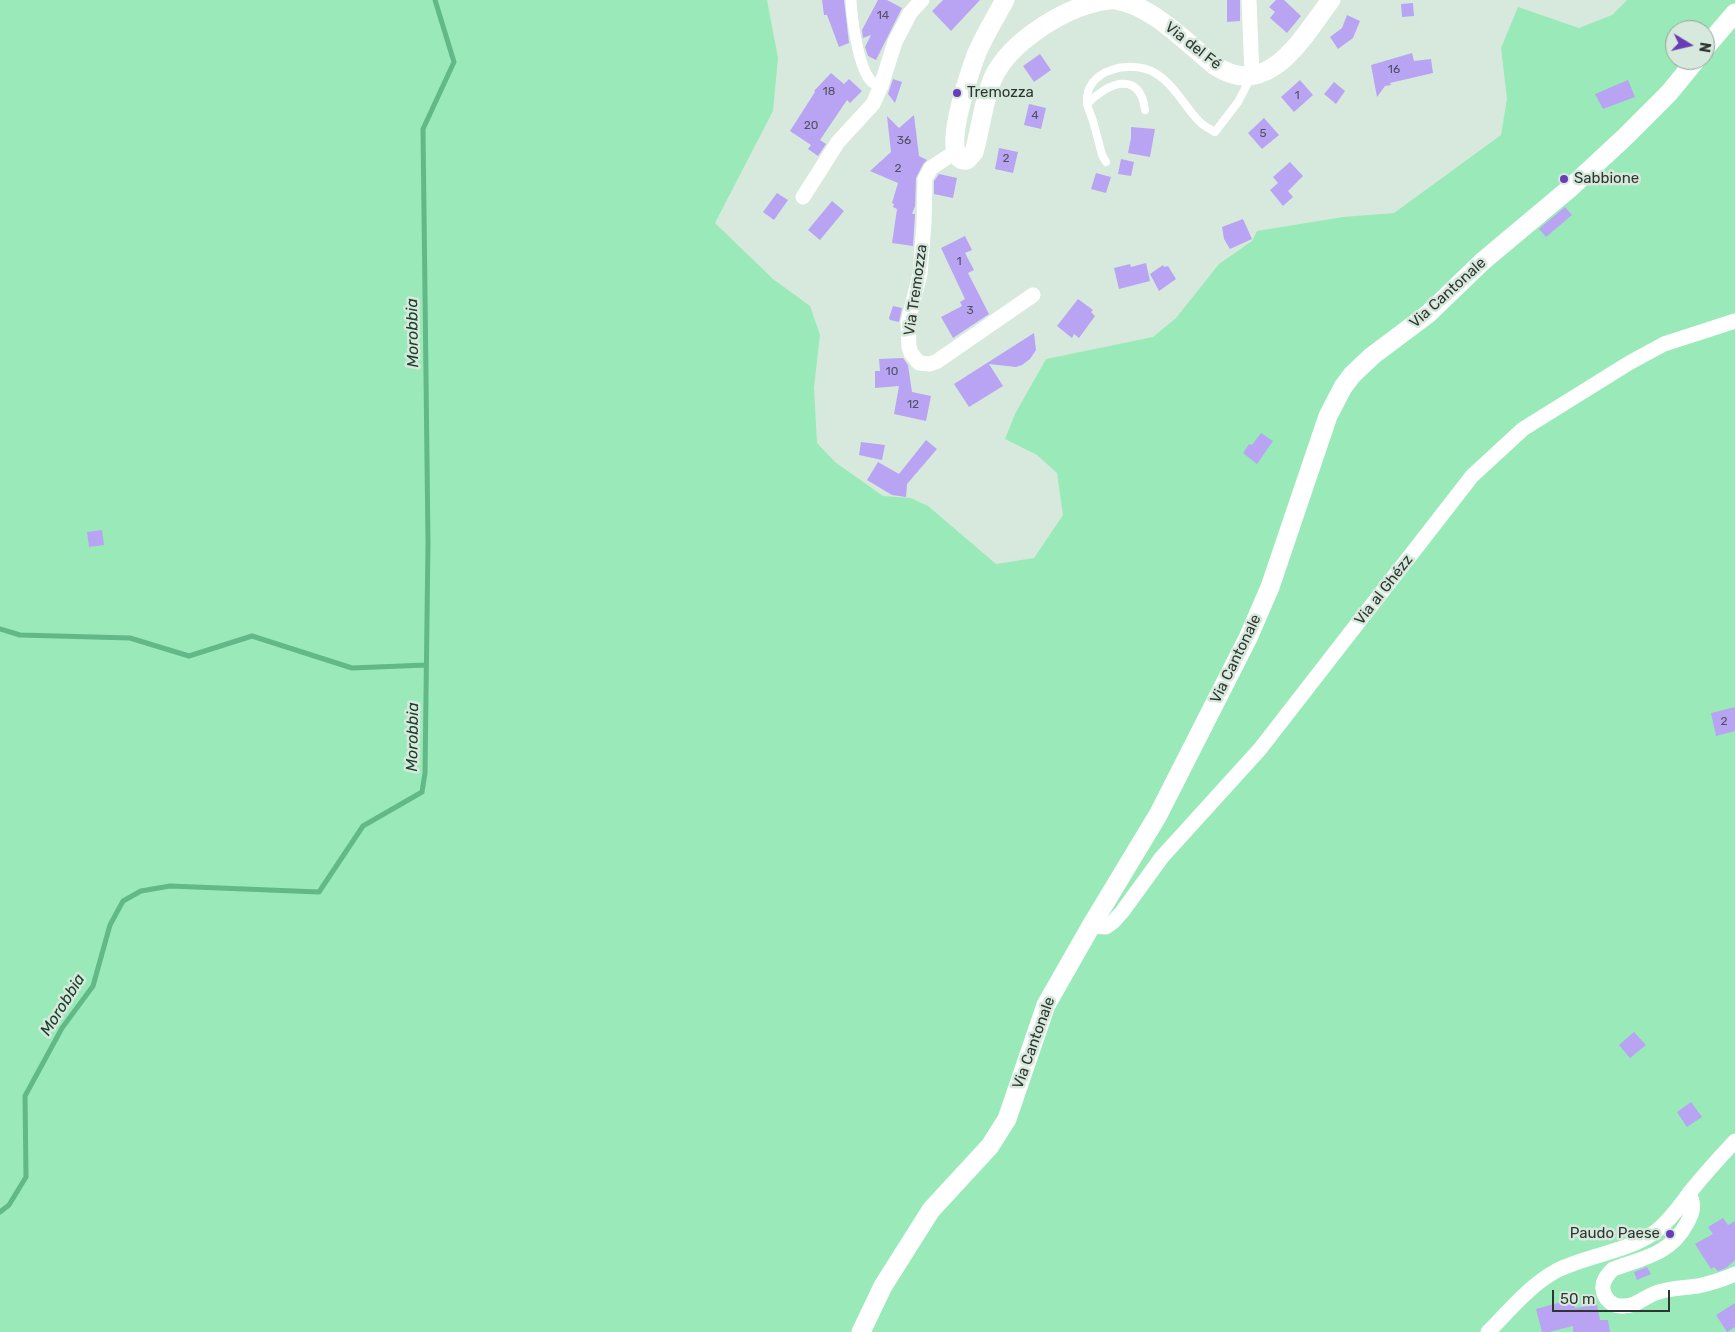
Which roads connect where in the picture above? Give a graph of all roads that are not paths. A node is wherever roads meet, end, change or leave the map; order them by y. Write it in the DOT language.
graph roads {
  1 [pos="851,0"];
  2 [pos="922,0"];
  3 [pos="1005,0"];
  4 [pos="1110,0"];
  5 [pos="1116,0"];
  6 [pos="1249,0"];
  7 [pos="1332,0"];
  8 [pos="1735,13"];
  9 [pos="1715,36"];
  10 [pos="1688,70"];
  11 [pos="1252,75"];
  12 [pos="881,86"];
  13 [pos="1087,104"];
  14 [pos="1144,110"];
  15 [pos="955,152"];
  16 [pos="1106,162"];
  17 [pos="803,196"];
  18 [pos="1033,295"];
  19 [pos="1735,321"];
  20 [pos="1091,926"];
  21 [pos="1735,1140"];
  22 [pos="1689,1193"];
  23 [pos="1735,1274"];
  24 [pos="861,1332"];
  25 [pos="1488,1332"];
  1 -- 12 [label="street"];
  2 -- 12 [label="street"];
  3 -- 15 [label="street"];
  4 -- 15 [label="street"];
  5 -- 11 [label="street, Via del Fé"];
  6 -- 11 [label="street"];
  7 -- 11 [label="street, Via del Fé"];
  8 -- 9 [label="street"];
  10 -- 20 [label="street, Via Cantonale"];
  11 -- 13 [label="lane"];
  12 -- 17 [label="street"];
  13 -- 14 [label="lane"];
  13 -- 16 [label="lane"];
  15 -- 18 [label="street, Via Tremozza"];
  19 -- 20 [label="street, Via al Ghézz"];
  20 -- 24 [label="street, Via Cantonale"];
  21 -- 22 [label="street"];
  22 -- 23 [label="street"];
  22 -- 25 [label="street"];
}
